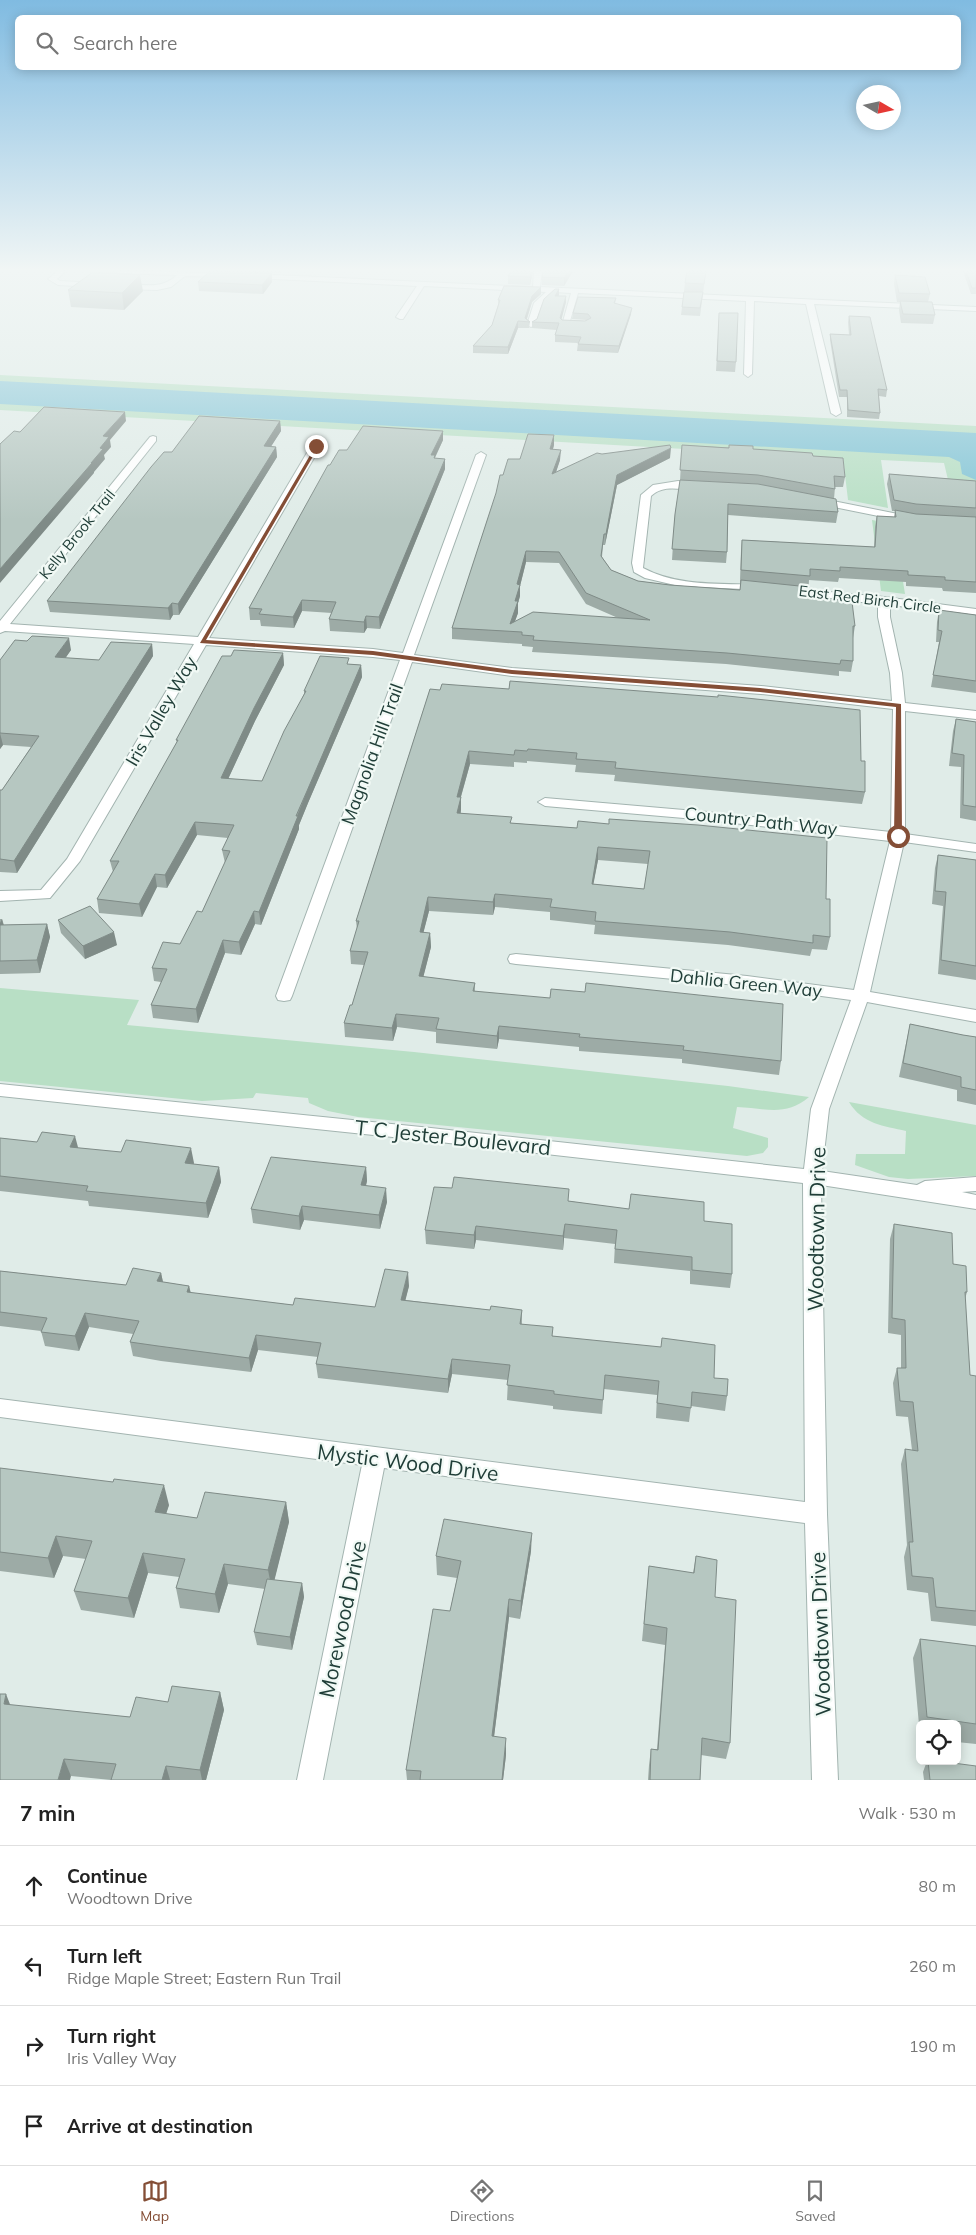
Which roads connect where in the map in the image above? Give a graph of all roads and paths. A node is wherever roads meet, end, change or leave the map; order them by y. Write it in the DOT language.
graph roads {
  1 [pos="749,354"];
  2 [pos="822,354"];
  3 [pos="748,374"];
  4 [pos="836,413"];
  5 [pos="153,439"];
  6 [pos="316,446"];
  7 [pos="481,456"];
  8 [pos="706,486"];
  9 [pos="803,498"];
  10 [pos="924,521"];
  11 [pos="884,600"];
  12 [pos="976,612"];
  13 [pos="0,628"];
  14 [pos="202,641"];
  15 [pos="408,657"];
  16 [pos="899,706"];
  17 [pos="976,715"];
  18 [pos="545,802"];
  19 [pos="898,836"];
  20 [pos="976,848"];
  21 [pos="0,896"];
  22 [pos="516,959"];
  23 [pos="284,996"];
  24 [pos="861,996"];
  25 [pos="976,1016"];
  26 [pos="0,1090"];
  27 [pos="812,1177"];
  28 [pos="976,1184"];
  29 [pos="906,1190"];
  30 [pos="976,1202"];
  31 [pos="0,1408"];
  32 [pos="375,1458"];
  33 [pos="816,1514"];
  34 [pos="310,1780"];
  35 [pos="825,1780"];
  1 -- 3 [label="street"];
  2 -- 4 [label="street"];
  5 -- 13 [label="street, Kelly Brook Trail"];
  6 -- 14 [label="street, Iris Valley Way"];
  7 -- 15 [label="street, Magnolia Hill Trail"];
  8 -- 11 [label="street, East Red Birch Circle"];
  9 -- 10 [label="street"];
  11 -- 12 [label="street, East Red Birch Circle"];
  11 -- 16 [label="street, Woodtown Drive"];
  13 -- 14 [label="street"];
  14 -- 15 [label="street"];
  14 -- 21 [label="street, Iris Valley Way"];
  15 -- 16 [label="street"];
  15 -- 23 [label="street, Magnolia Hill Trail"];
  16 -- 17 [label="street"];
  16 -- 19 [label="street, Woodtown Drive"];
  18 -- 19 [label="street, Country Path Way"];
  19 -- 20 [label="street, Country Path Way"];
  19 -- 24 [label="street, Woodtown Drive"];
  22 -- 24 [label="street, Dahlia Green Way"];
  24 -- 25 [label="street, Dahlia Green Way"];
  24 -- 27 [label="street, Woodtown Drive"];
  26 -- 27 [label="street, T C Jester Boulevard"];
  27 -- 29 [label="street, T C Jester Boulevard"];
  27 -- 33 [label="street, Woodtown Drive"];
  28 -- 29 [label="street, T C Jester Boulevard"];
  29 -- 30 [label="street, T C Jester Boulevard"];
  31 -- 32 [label="street, Mystic Wood Drive"];
  32 -- 33 [label="street, Mystic Wood Drive"];
  32 -- 34 [label="street, Morewood Drive"];
  33 -- 35 [label="street, Woodtown Drive"];
}
